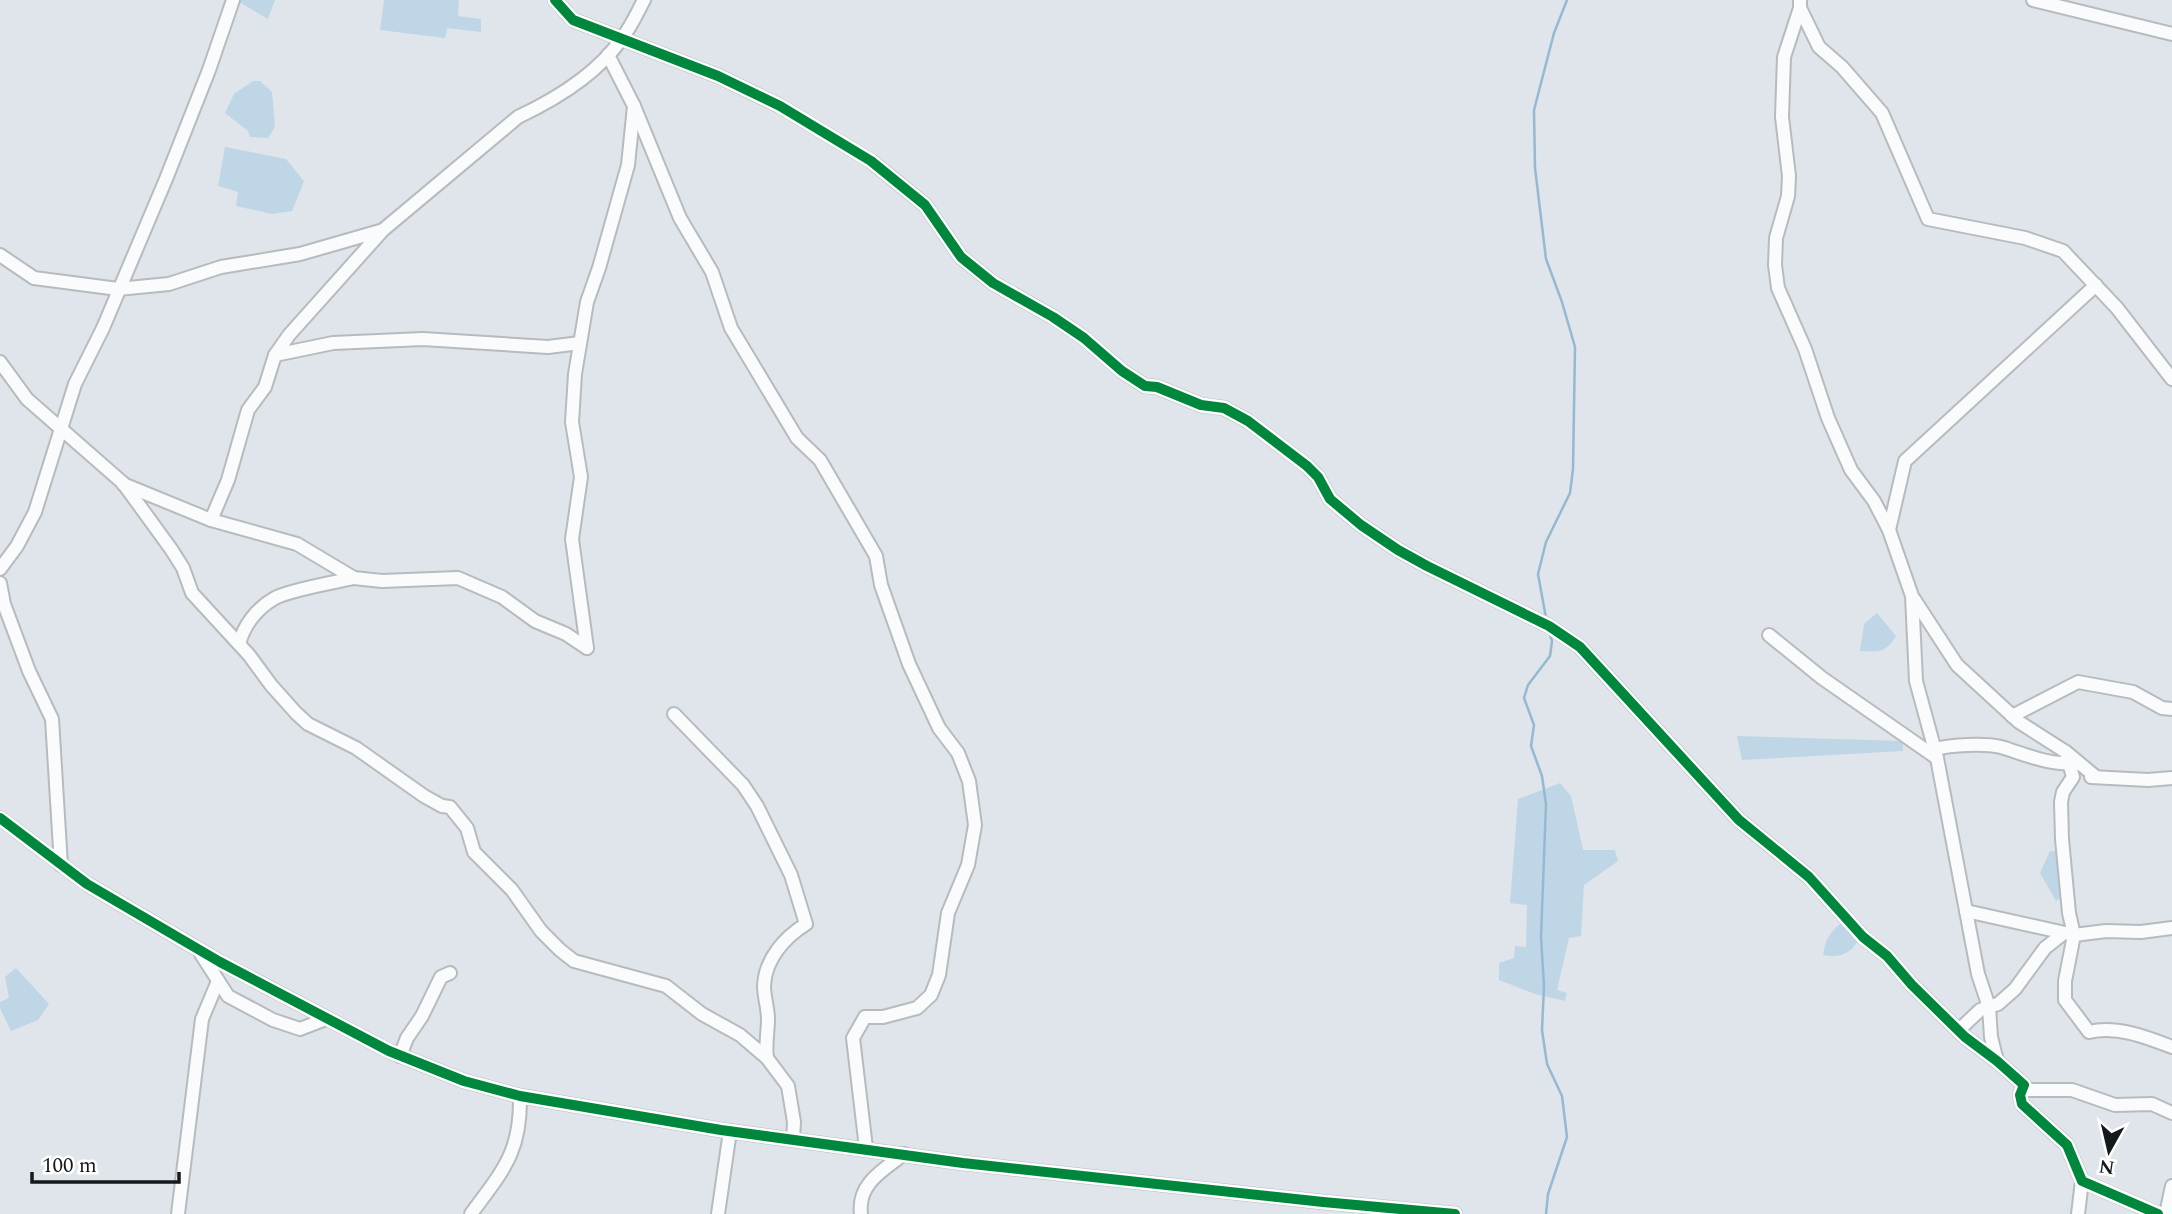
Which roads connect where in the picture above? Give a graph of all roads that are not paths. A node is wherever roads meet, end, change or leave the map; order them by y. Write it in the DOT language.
graph roads {
  1 [pos="233,0"];
  2 [pos="555,0"];
  3 [pos="644,0"];
  4 [pos="2033,0"];
  5 [pos="1800,4"];
  6 [pos="2172,34"];
  7 [pos="622,39"];
  8 [pos="608,55"];
  9 [pos="634,106"];
  10 [pos="383,230"];
  11 [pos="0,255"];
  12 [pos="2096,285"];
  13 [pos="118,289"];
  14 [pos="580,343"];
  15 [pos="275,355"];
  16 [pos="0,362"];
  17 [pos="2170,371"];
  18 [pos="61,428"];
  19 [pos="123,483"];
  20 [pos="211,520"];
  21 [pos="1889,530"];
  22 [pos="0,569"];
  23 [pos="354,578"];
  24 [pos="0,583"];
  25 [pos="1912,596"];
  26 [pos="1769,635"];
  27 [pos="239,644"];
  28 [pos="2172,709"];
  29 [pos="674,714"];
  30 [pos="2012,716"];
  31 [pos="1935,753"];
  32 [pos="2072,764"];
  33 [pos="2171,777"];
  34 [pos="0,818"];
  35 [pos="61,865"];
  36 [pos="1966,911"];
  37 [pos="2172,928"];
  38 [pos="2069,934"];
  39 [pos="199,951"];
  40 [pos="450,973"];
  41 [pos="218,981"];
  42 [pos="1989,1007"];
  43 [pos="326,1019"];
  44 [pos="1959,1030"];
  45 [pos="2172,1047"];
  46 [pos="400,1056"];
  47 [pos="767,1058"];
  48 [pos="1997,1061"];
  49 [pos="2022,1090"];
  50 [pos="520,1096"];
  51 [pos="2172,1113"];
  52 [pos="730,1131"];
  53 [pos="793,1139"];
  54 [pos="866,1148"];
  55 [pos="904,1154"];
  56 [pos="2082,1181"];
  57 [pos="2172,1186"];
  58 [pos="1335,1203"];
  59 [pos="178,1214"];
  60 [pos="471,1214"];
  61 [pos="718,1214"];
  62 [pos="861,1214"];
  63 [pos="1376,1214"];
  64 [pos="1455,1214"];
  65 [pos="2078,1214"];
  66 [pos="2158,1214"];
  67 [pos="2165,1214"];
  1 -- 13 [label="street"];
  2 -- 7 [label="street"];
  3 -- 7 [label="street"];
  4 -- 6 [label="street"];
  5 -- 12 [label="street"];
  5 -- 21 [label="street"];
  7 -- 8 [label="street"];
  7 -- 44 [label="street"];
  8 -- 9 [label="street"];
  8 -- 10 [label="street"];
  9 -- 14 [label="street"];
  9 -- 54 [label="street"];
  10 -- 13 [label="street"];
  10 -- 15 [label="street"];
  11 -- 13 [label="street"];
  12 -- 17 [label="street"];
  12 -- 21 [label="street"];
  13 -- 18 [label="street"];
  14 -- 15 [label="street"];
  14 -- 23 [label="street"];
  15 -- 20 [label="street"];
  16 -- 18 [label="street"];
  18 -- 19 [label="street"];
  18 -- 22 [label="street"];
  19 -- 20 [label="street"];
  19 -- 27 [label="street"];
  20 -- 23 [label="street"];
  21 -- 25 [label="street"];
  23 -- 27 [label="street"];
  24 -- 35 [label="street"];
  25 -- 30 [label="street"];
  25 -- 31 [label="street"];
  26 -- 31 [label="street"];
  27 -- 47 [label="street"];
  28 -- 30 [label="street"];
  29 -- 47 [label="street"];
  30 -- 32 [label="street"];
  31 -- 32 [label="street"];
  31 -- 36 [label="street"];
  32 -- 33 [label="street"];
  32 -- 38 [label="street"];
  34 -- 35 [label="street"];
  35 -- 39 [label="street"];
  36 -- 38 [label="street"];
  36 -- 42 [label="street"];
  37 -- 38 [label="street"];
  38 -- 42 [label="street"];
  38 -- 45 [label="street"];
  39 -- 41 [label="street"];
  39 -- 43 [label="street"];
  40 -- 46 [label="street"];
  41 -- 43 [label="street"];
  41 -- 59 [label="street"];
  42 -- 44 [label="street"];
  42 -- 48 [label="street"];
  43 -- 46 [label="street"];
  44 -- 48 [label="street"];
  46 -- 50 [label="street"];
  47 -- 53 [label="street"];
  48 -- 49 [label="street"];
  49 -- 51 [label="street"];
  49 -- 56 [label="street"];
  50 -- 52 [label="street"];
  50 -- 60 [label="street"];
  52 -- 53 [label="street"];
  52 -- 61 [label="street"];
  53 -- 54 [label="street"];
  54 -- 55 [label="street"];
  55 -- 58 [label="street"];
  55 -- 62 [label="street"];
  56 -- 65 [label="street"];
  56 -- 66 [label="street"];
  57 -- 67 [label="street"];
  58 -- 63 [label="street"];
  58 -- 64 [label="street"];
}
